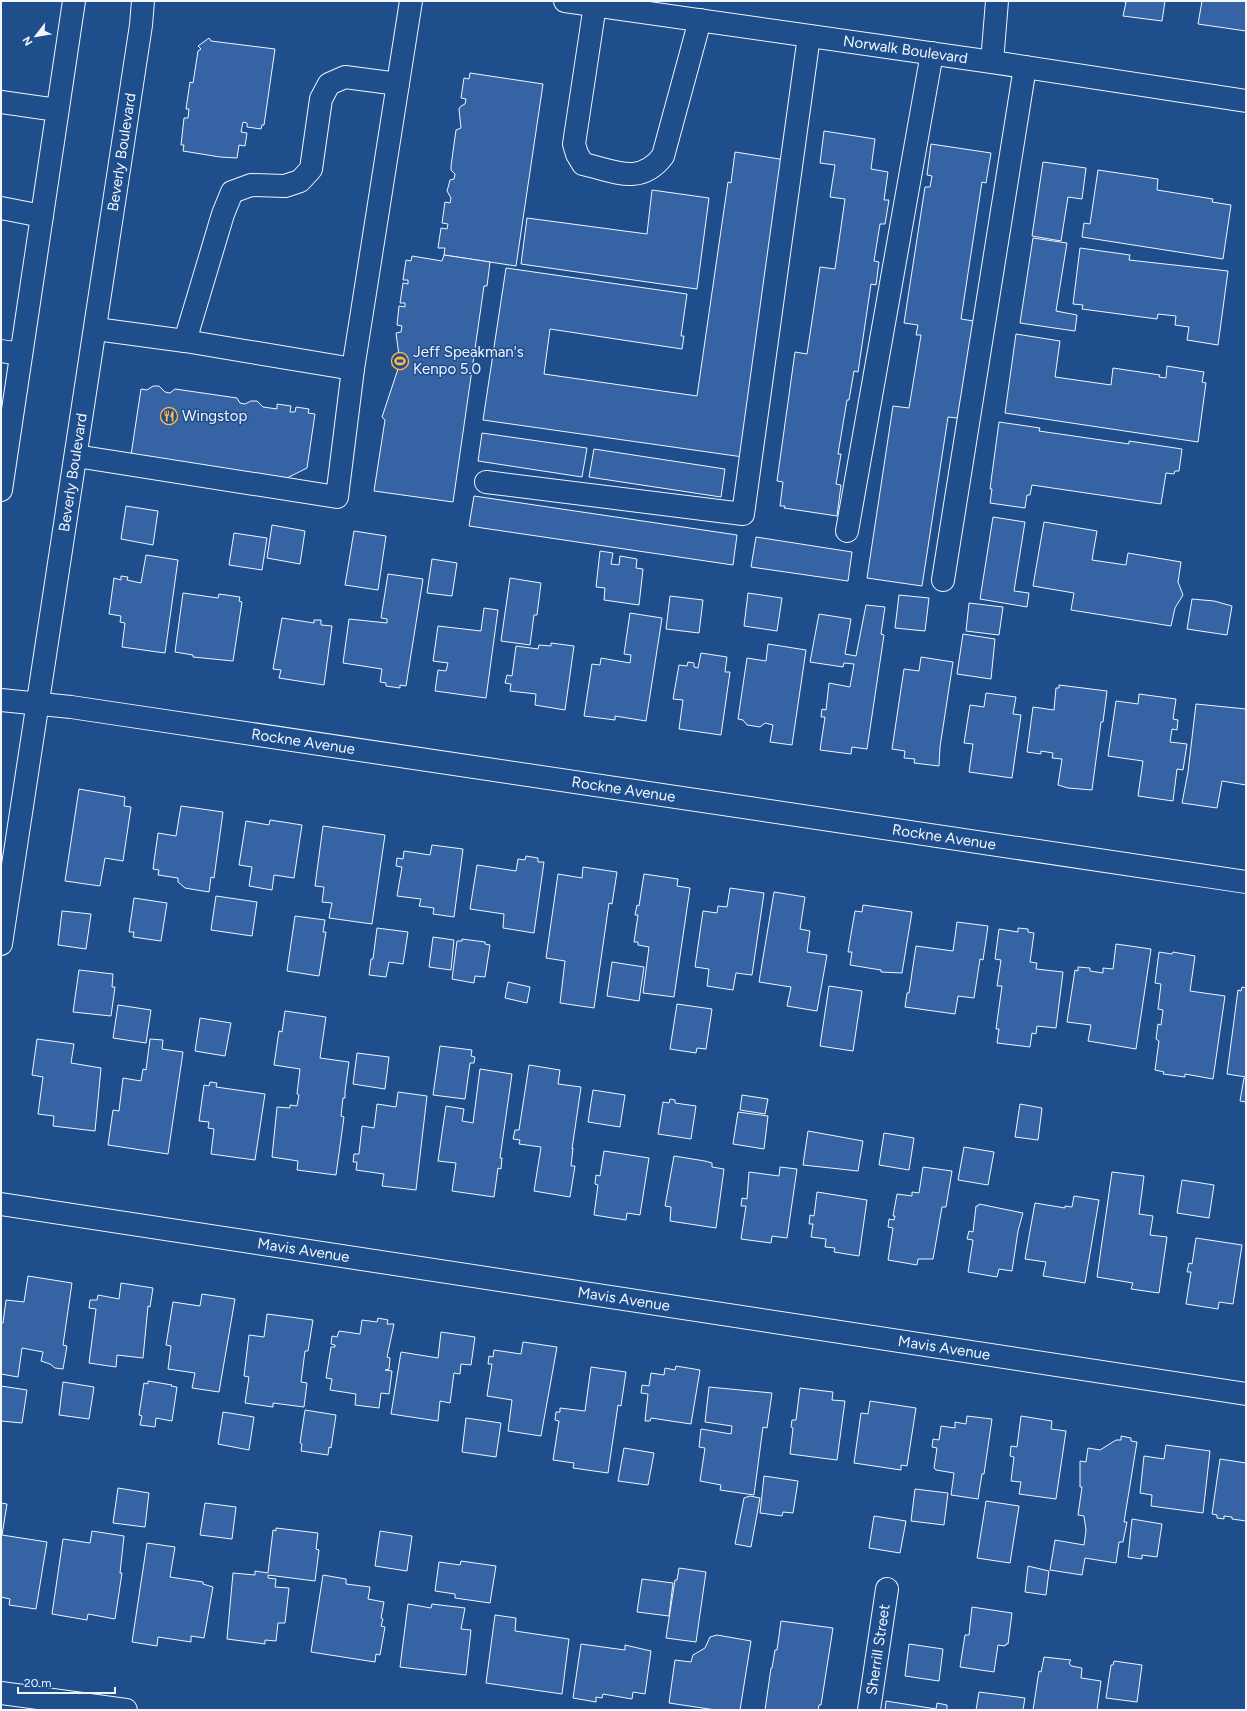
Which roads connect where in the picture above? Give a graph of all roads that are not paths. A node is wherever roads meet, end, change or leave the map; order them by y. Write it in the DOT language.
graph roads {
  1 [pos="74,1"];
  2 [pos="143,1"];
  3 [pos="411,1"];
  4 [pos="565,1"];
  5 [pos="997,1"];
  6 [pos="626,5"];
  7 [pos="595,6"];
  8 [pos="700,20"];
  9 [pos="809,36"];
  10 [pos="932,53"];
  11 [pos="992,62"];
  12 [pos="1025,67"];
  13 [pos="398,84"];
  14 [pos="1246,101"];
  15 [pos="1,102"];
  16 [pos="58,110"];
  17 [pos="1,208"];
  18 [pos="42,216"];
  19 [pos="96,329"];
  20 [pos="186,341"];
  21 [pos="11,352"];
  22 [pos="354,369"];
  23 [pos="76,456"];
  24 [pos="486,482"];
  25 [pos="1,490"];
  26 [pos="847,531"];
  27 [pos="943,580"];
  28 [pos="1,700"];
  29 [pos="38,704"];
  30 [pos="1246,882"];
  31 [pos="5,884"];
  32 [pos="1,944"];
  33 [pos="1,1204"];
  34 [pos="1246,1394"];
  35 [pos="887,1589"];
  36 [pos="1,1692"];
  37 [pos="126,1710"];
  38 [pos="869,1710"];
  1 -- 16 [label="street"];
  2 -- 19 [label="street, Beverly Boulevard"];
  3 -- 13 [label="street"];
  4 -- 7 [label="street, Norwalk Boulevard"];
  5 -- 11 [label="street"];
  6 -- 7 [label="street, Norwalk Boulevard"];
  6 -- 8 [label="street, Norwalk Boulevard"];
  7 -- 8 [label="street"];
  8 -- 9 [label="street, Norwalk Boulevard"];
  9 -- 10 [label="street, Norwalk Boulevard"];
  9 -- 24 [label="street"];
  10 -- 11 [label="street, Norwalk Boulevard"];
  10 -- 26 [label="street"];
  11 -- 12 [label="street, Norwalk Boulevard"];
  12 -- 14 [label="street, Norwalk Boulevard"];
  12 -- 27 [label="street"];
  13 -- 20 [label="street"];
  13 -- 22 [label="street"];
  15 -- 16 [label="street"];
  16 -- 18 [label="street"];
  17 -- 18 [label="street"];
  18 -- 21 [label="street"];
  19 -- 20 [label="street"];
  19 -- 23 [label="street, Beverly Boulevard"];
  20 -- 22 [label="street"];
  21 -- 25 [label="street"];
  22 -- 23 [label="street"];
  23 -- 29 [label="street, Beverly Boulevard"];
  28 -- 29 [label="street, Rockne Avenue"];
  29 -- 30 [label="street, Rockne Avenue"];
  29 -- 31 [label="street, Beverly Boulevard"];
  31 -- 32 [label="street, Beverly Boulevard"];
  33 -- 34 [label="street, Mavis Avenue"];
  35 -- 38 [label="street, Sherrill Street"];
  36 -- 37 [label="street"];
}
